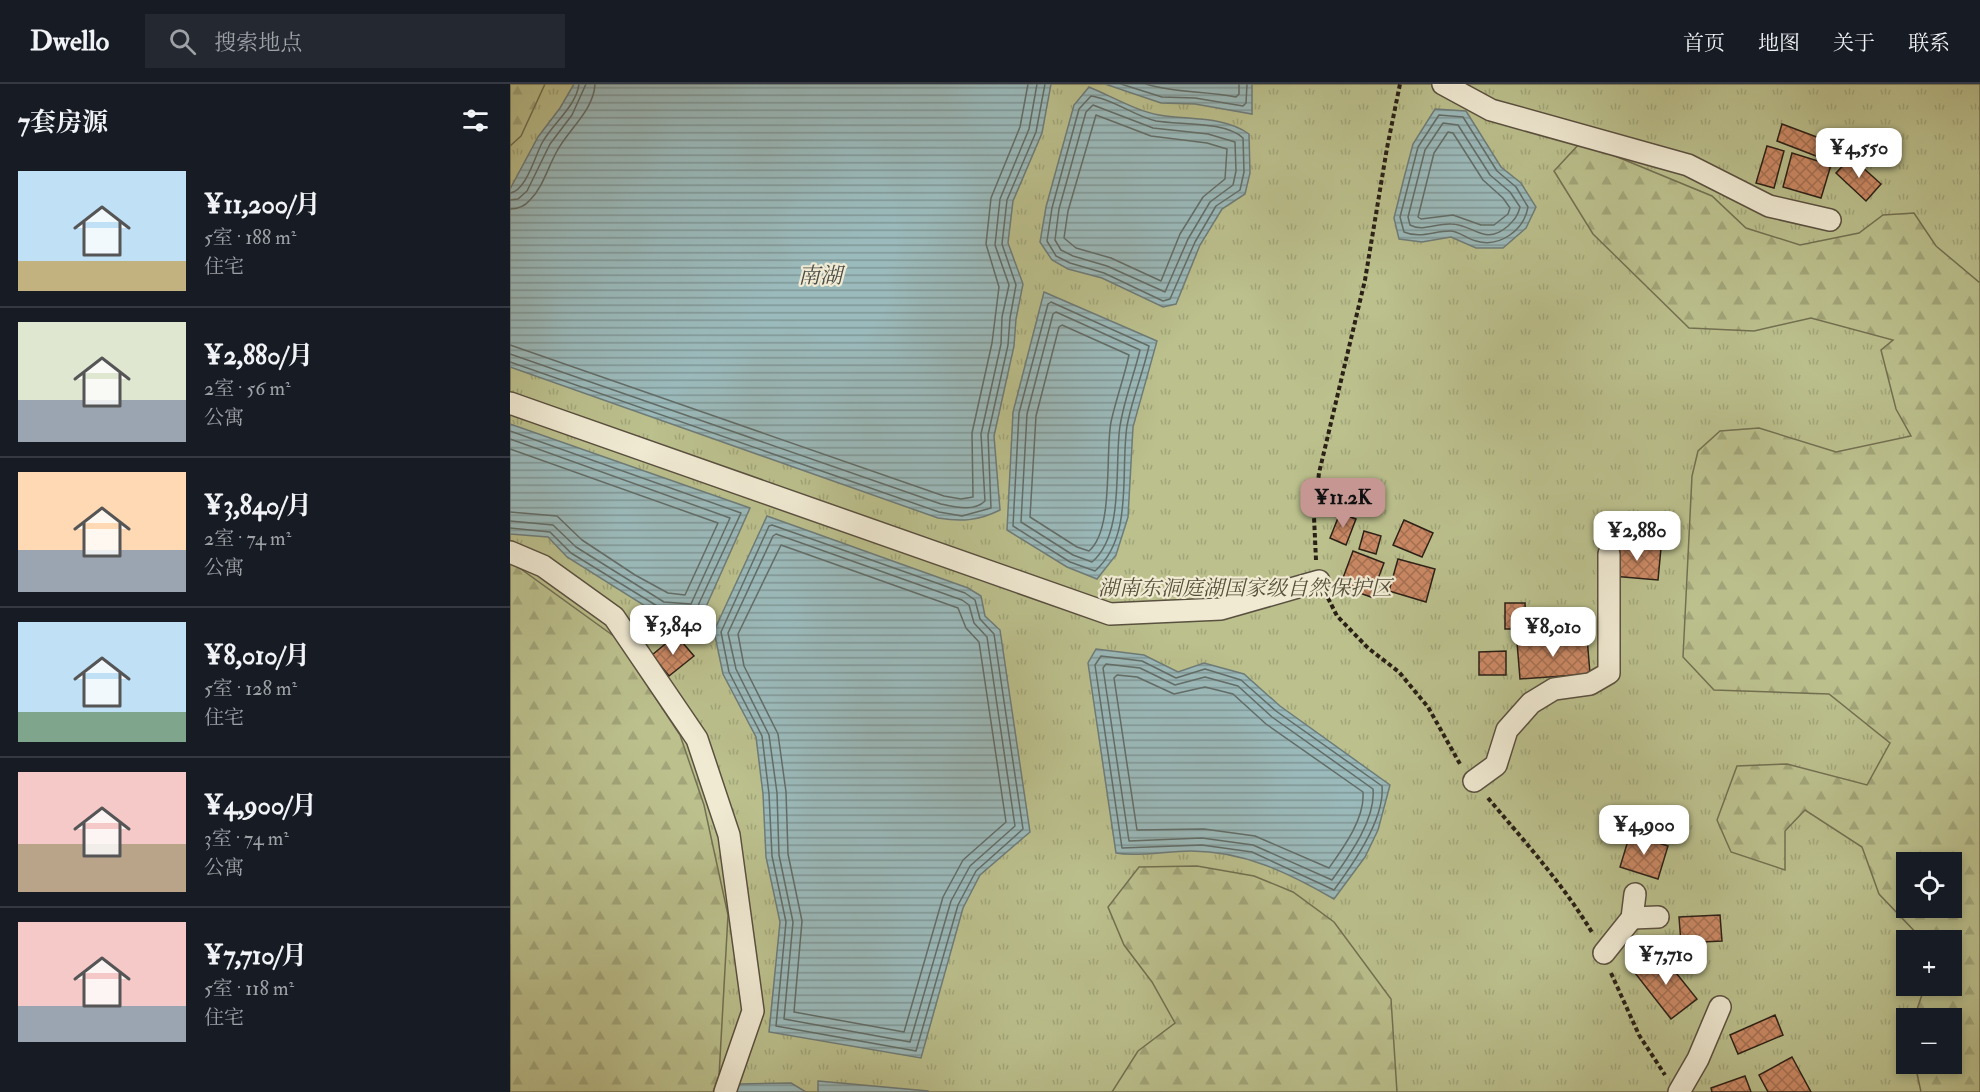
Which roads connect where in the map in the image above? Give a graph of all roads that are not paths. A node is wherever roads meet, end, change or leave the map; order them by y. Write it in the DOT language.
graph roads {
  1 [pos="1443,84"];
  2 [pos="1830,219"];
  3 [pos="510,403"];
  4 [pos="510,552"];
  5 [pos="1609,554"];
  6 [pos="1319,581"];
  7 [pos="1474,781"];
  8 [pos="1635,894"];
  9 [pos="1658,917"];
  10 [pos="1632,918"];
  11 [pos="1604,953"];
  12 [pos="1720,1007"];
  13 [pos="1673,1084"];
  14 [pos="724,1092"];
  1 -- 2 [label="street"];
  3 -- 6 [label="street"];
  4 -- 14 [label="street"];
  5 -- 7 [label="street"];
  8 -- 10 [label="street"];
  9 -- 10 [label="street"];
  10 -- 11 [label="street"];
  12 -- 13 [label="street"];
}
